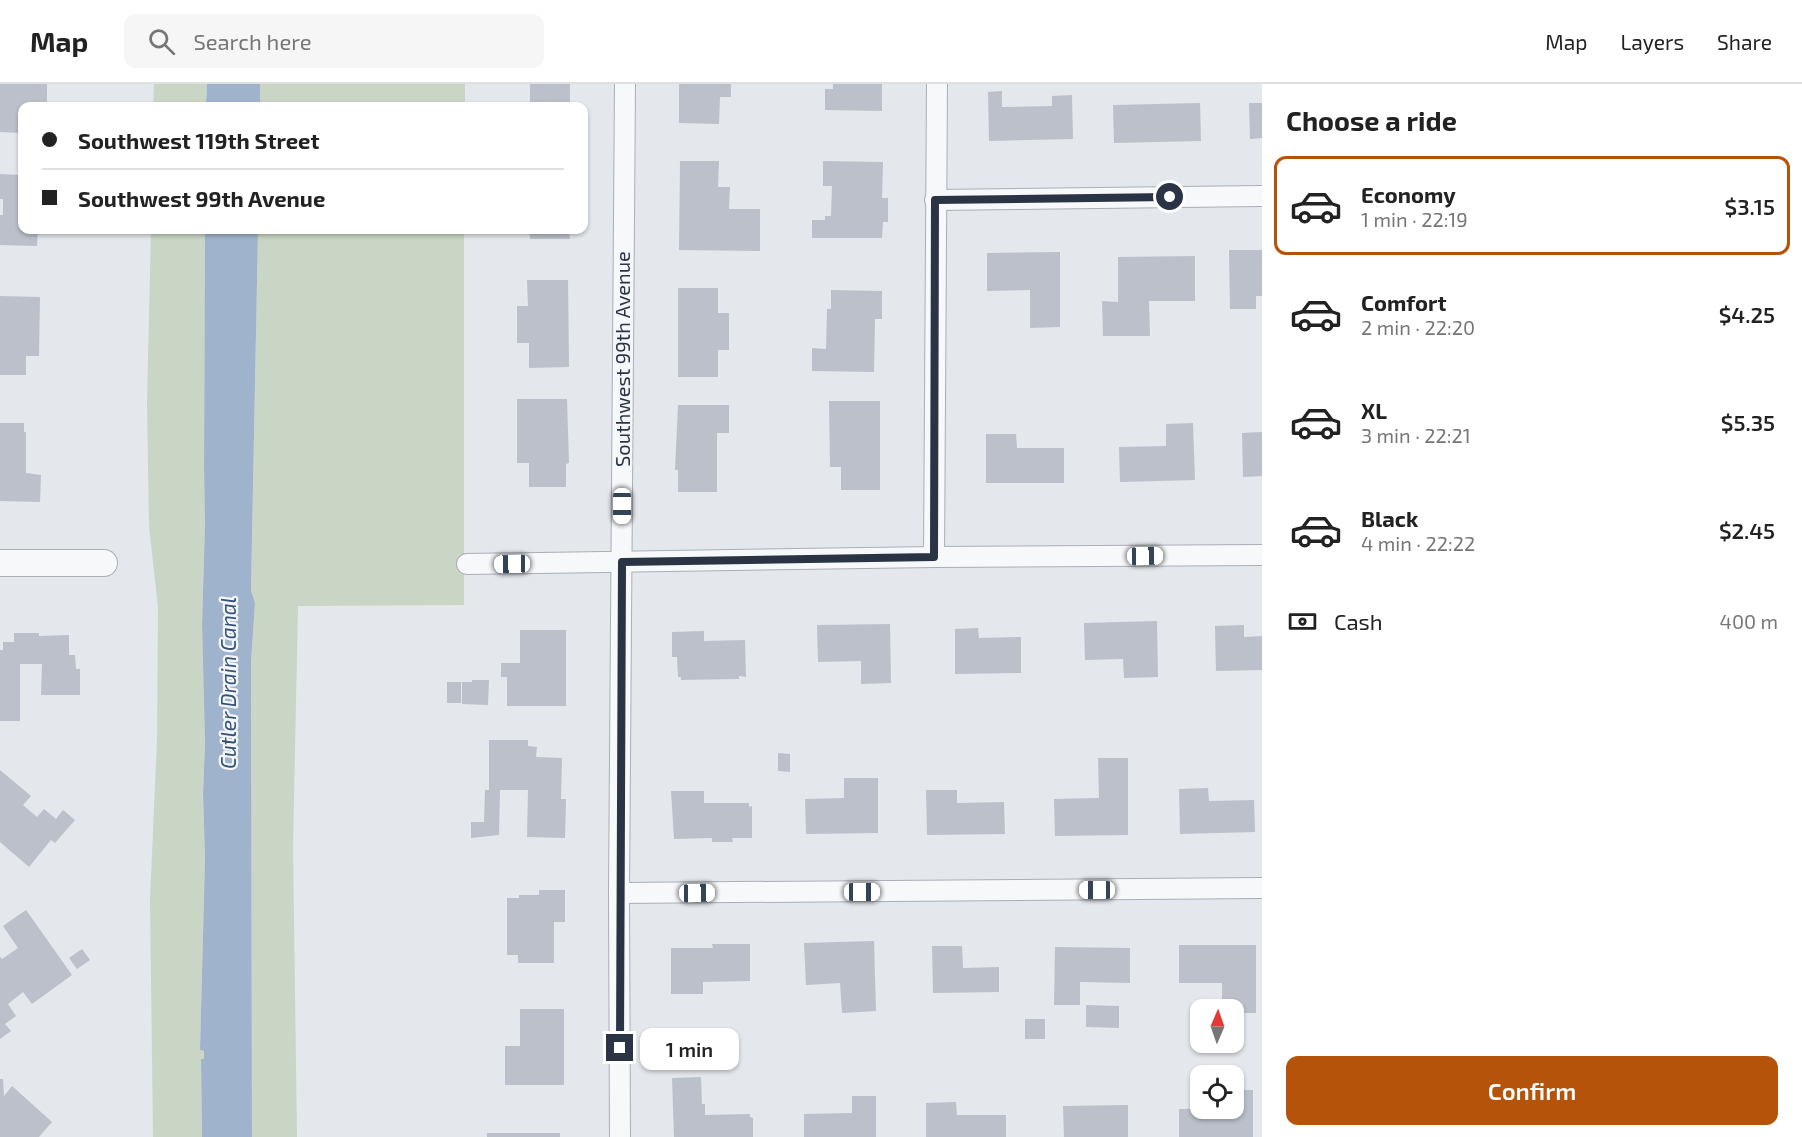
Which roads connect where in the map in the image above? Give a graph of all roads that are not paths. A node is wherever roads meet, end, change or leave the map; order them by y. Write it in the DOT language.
graph roads {
  1 [pos="625,84"];
  2 [pos="937,84"];
  3 [pos="1262,196"];
  4 [pos="935,200"];
  5 [pos="1262,555"];
  6 [pos="934,557"];
  7 [pos="622,562"];
  8 [pos="0,563"];
  9 [pos="104,563"];
  10 [pos="467,564"];
  11 [pos="1262,888"];
  12 [pos="619,894"];
  13 [pos="620,1137"];
  1 -- 7 [label="street, Southwest 99th Avenue"];
  2 -- 4 [label="street"];
  3 -- 4 [label="street"];
  4 -- 6 [label="street"];
  5 -- 6 [label="street"];
  6 -- 7 [label="street"];
  7 -- 10 [label="street"];
  7 -- 12 [label="street, Southwest 99th Avenue"];
  8 -- 9 [label="street"];
  11 -- 12 [label="street"];
  12 -- 13 [label="street, Southwest 99th Avenue"];
}
